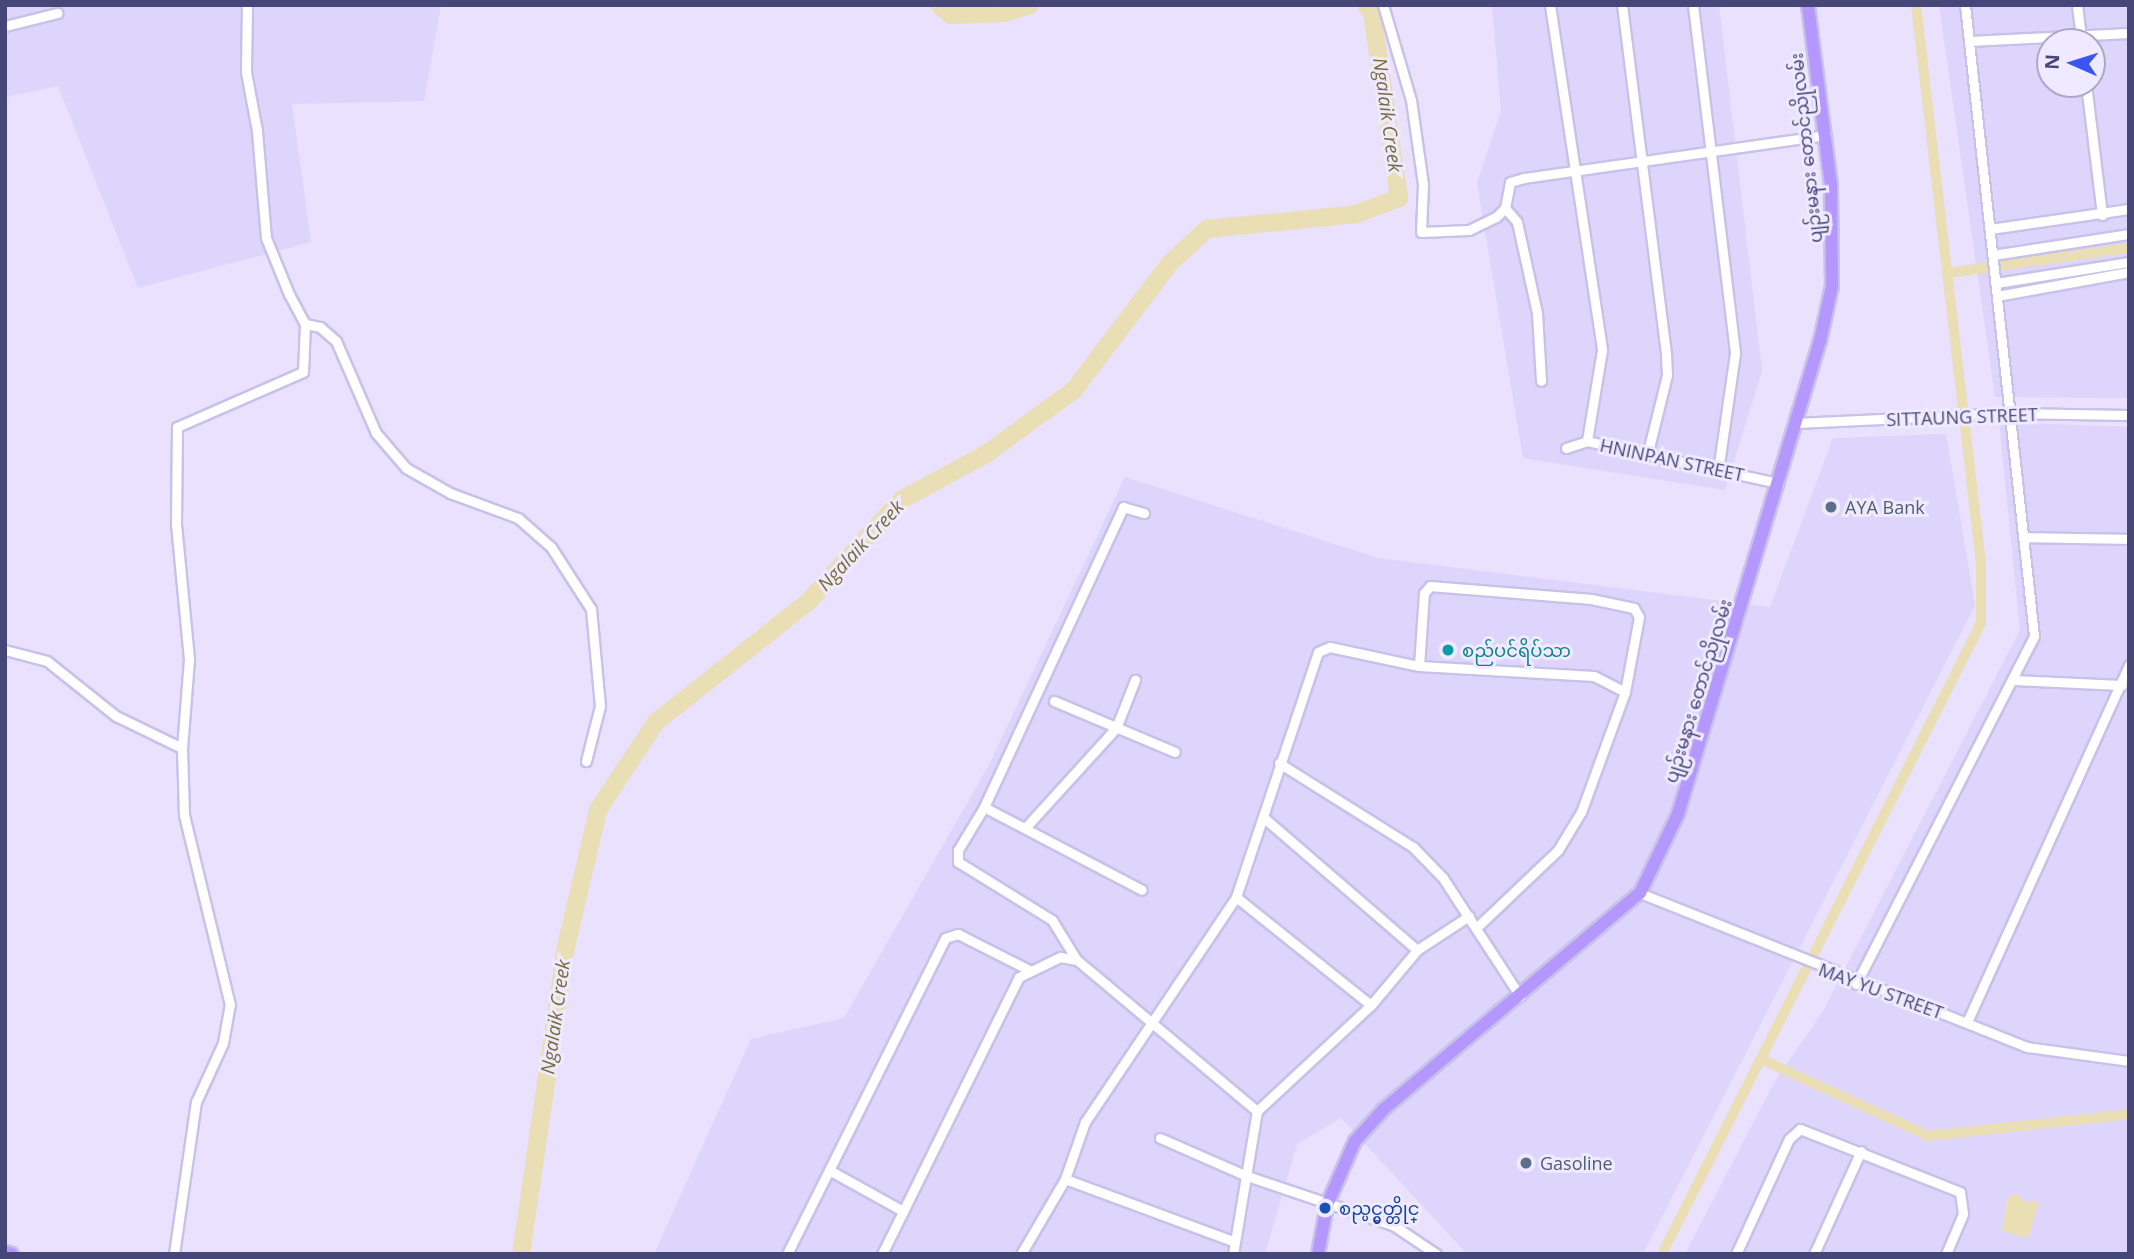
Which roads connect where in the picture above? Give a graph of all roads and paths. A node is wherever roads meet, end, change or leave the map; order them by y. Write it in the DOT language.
graph roads {
  1 [pos="247,5"];
  2 [pos="1383,5"];
  3 [pos="1550,5"];
  4 [pos="1622,5"];
  5 [pos="1693,5"];
  6 [pos="1808,5"];
  7 [pos="1965,5"];
  8 [pos="2077,5"];
  9 [pos="57,13"];
  10 [pos="5,26"];
  11 [pos="2080,28"];
  12 [pos="2129,33"];
  13 [pos="2106,36"];
  14 [pos="2036,40"];
  15 [pos="1969,41"];
  16 [pos="2088,98"];
  17 [pos="1826,135"];
  18 [pos="1710,149"];
  19 [pos="1642,158"];
  20 [pos="1571,168"];
  21 [pos="1505,208"];
  22 [pos="2129,209"];
  23 [pos="2102,215"];
  24 [pos="1990,229"];
  25 [pos="2129,234"];
  26 [pos="1993,258"];
  27 [pos="2129,262"];
  28 [pos="2129,272"];
  29 [pos="1995,278"];
  30 [pos="1997,296"];
  31 [pos="305,324"];
  32 [pos="1541,381"];
  33 [pos="2010,413"];
  34 [pos="2129,415"];
  35 [pos="1796,423"];
  36 [pos="1587,441"];
  37 [pos="1566,448"];
  38 [pos="1647,456"];
  39 [pos="1718,471"];
  40 [pos="1778,484"];
  41 [pos="1144,513"];
  42 [pos="2023,537"];
  43 [pos="2129,539"];
  44 [pos="5,650"];
  45 [pos="2129,665"];
  46 [pos="1419,666"];
  47 [pos="1135,680"];
  48 [pos="2013,680"];
  49 [pos="2122,685"];
  50 [pos="1625,692"];
  51 [pos="1054,701"];
  52 [pos="1116,727"];
  53 [pos="182,748"];
  54 [pos="1175,752"];
  55 [pos="586,761"];
  56 [pos="1279,763"];
  57 [pos="984,807"];
  58 [pos="1263,817"];
  59 [pos="1025,828"];
  60 [pos="1142,890"];
  61 [pos="1640,894"];
  62 [pos="1236,897"];
  63 [pos="1469,916"];
  64 [pos="1476,928"];
  65 [pos="1417,950"];
  66 [pos="1077,960"];
  67 [pos="1031,971"];
  68 [pos="1856,984"];
  69 [pos="1520,996"];
  70 [pos="1371,1005"];
  71 [pos="1152,1019"];
  72 [pos="1967,1022"];
  73 [pos="2129,1061"];
  74 [pos="1257,1111"];
  75 [pos="1160,1138"];
  76 [pos="1861,1151"];
  77 [pos="830,1170"];
  78 [pos="1247,1176"];
  79 [pos="1065,1179"];
  80 [pos="1327,1205"];
  81 [pos="903,1210"];
  82 [pos="1235,1242"];
  83 [pos="5,1252"];
  84 [pos="1024,1253"];
  85 [pos="12,1254"];
  86 [pos="174,1254"];
  87 [pos="787,1254"];
  88 [pos="882,1254"];
  89 [pos="1233,1254"];
  90 [pos="1318,1254"];
  91 [pos="1436,1254"];
  92 [pos="1737,1254"];
  93 [pos="1815,1254"];
  94 [pos="1947,1254"];
  95 [pos="1959,1254"];
  1 -- 31 [label="street"];
  2 -- 21 [label="street"];
  3 -- 20 [label="street"];
  4 -- 19 [label="street"];
  5 -- 18 [label="street"];
  6 -- 17 [label="main road, ပျဉ်းမနား တောင်ညိုလမ်း"];
  7 -- 15 [label="street"];
  8 -- 11 [label="street"];
  9 -- 10 [label="street"];
  12 -- 13 [label="street"];
  14 -- 15 [label="street"];
  15 -- 24 [label="street"];
  16 -- 23 [label="street"];
  17 -- 18 [label="street"];
  17 -- 35 [label="main road, ပျဉ်းမနား တောင်ညိုလမ်း"];
  18 -- 19 [label="street"];
  18 -- 39 [label="street"];
  19 -- 20 [label="street"];
  19 -- 38 [label="street"];
  20 -- 21 [label="street"];
  20 -- 36 [label="street"];
  21 -- 32 [label="street"];
  22 -- 23 [label="street"];
  23 -- 24 [label="street"];
  24 -- 26 [label="street"];
  25 -- 26 [label="street"];
  26 -- 29 [label="street"];
  27 -- 29 [label="street"];
  28 -- 30 [label="street"];
  29 -- 30 [label="street"];
  30 -- 33 [label="street"];
  31 -- 53 [label="street"];
  31 -- 55 [label="street"];
  33 -- 34 [label="street, SITTAUNG STREET"];
  33 -- 35 [label="street, SITTAUNG STREET"];
  33 -- 42 [label="street"];
  35 -- 40 [label="main road, ပျဉ်းမနား တောင်ညိုလမ်း"];
  36 -- 37 [label="street, HNINPAN STREET"];
  36 -- 38 [label="street, HNINPAN STREET"];
  38 -- 39 [label="street, HNINPAN STREET"];
  39 -- 40 [label="street, HNINPAN STREET"];
  40 -- 61 [label="main road, ပျဉ်းမနား တောင်ညိုလမ်း"];
  41 -- 57 [label="street"];
  42 -- 43 [label="street"];
  42 -- 48 [label="street"];
  44 -- 53 [label="street"];
  45 -- 49 [label="street"];
  46 -- 50 [label="street"];
  46 -- 50 [label="street"];
  46 -- 56 [label="street"];
  47 -- 52 [label="street"];
  48 -- 49 [label="street"];
  48 -- 68 [label="street"];
  49 -- 72 [label="street"];
  50 -- 64 [label="street"];
  51 -- 52 [label="street"];
  52 -- 54 [label="street"];
  52 -- 59 [label="street"];
  53 -- 86 [label="street"];
  56 -- 58 [label="street"];
  56 -- 63 [label="street"];
  57 -- 59 [label="street"];
  57 -- 66 [label="street"];
  58 -- 62 [label="street"];
  58 -- 65 [label="street"];
  59 -- 60 [label="street"];
  61 -- 68 [label="street, MAY YU STREET"];
  61 -- 69 [label="main road, ပျဉ်းမနား တောင်ညိုလမ်း"];
  62 -- 70 [label="street"];
  62 -- 71 [label="street"];
  63 -- 64 [label="street"];
  63 -- 65 [label="street"];
  64 -- 69 [label="street"];
  65 -- 70 [label="street"];
  66 -- 67 [label="street"];
  66 -- 71 [label="street"];
  67 -- 77 [label="street"];
  67 -- 81 [label="street"];
  68 -- 72 [label="street, MAY YU STREET"];
  69 -- 80 [label="main road, ပျဉ်းမနား တောင်ညိုလမ်း"];
  70 -- 74 [label="street"];
  71 -- 74 [label="street"];
  71 -- 79 [label="street"];
  72 -- 73 [label="street, MAY YU STREET"];
  74 -- 78 [label="street"];
  75 -- 78 [label="street"];
  76 -- 92 [label="street"];
  76 -- 93 [label="street"];
  76 -- 94 [label="street"];
  77 -- 81 [label="street"];
  77 -- 87 [label="street"];
  78 -- 80 [label="street"];
  78 -- 82 [label="street"];
  79 -- 82 [label="street"];
  79 -- 84 [label="street"];
  80 -- 90 [label="main road, ပျဉ်းမနား တောင်ညိုလမ်း"];
  80 -- 91 [label="street"];
  81 -- 88 [label="street"];
  82 -- 89 [label="street"];
  83 -- 85 [label="main road"];
  94 -- 95 [label="street"];
}
